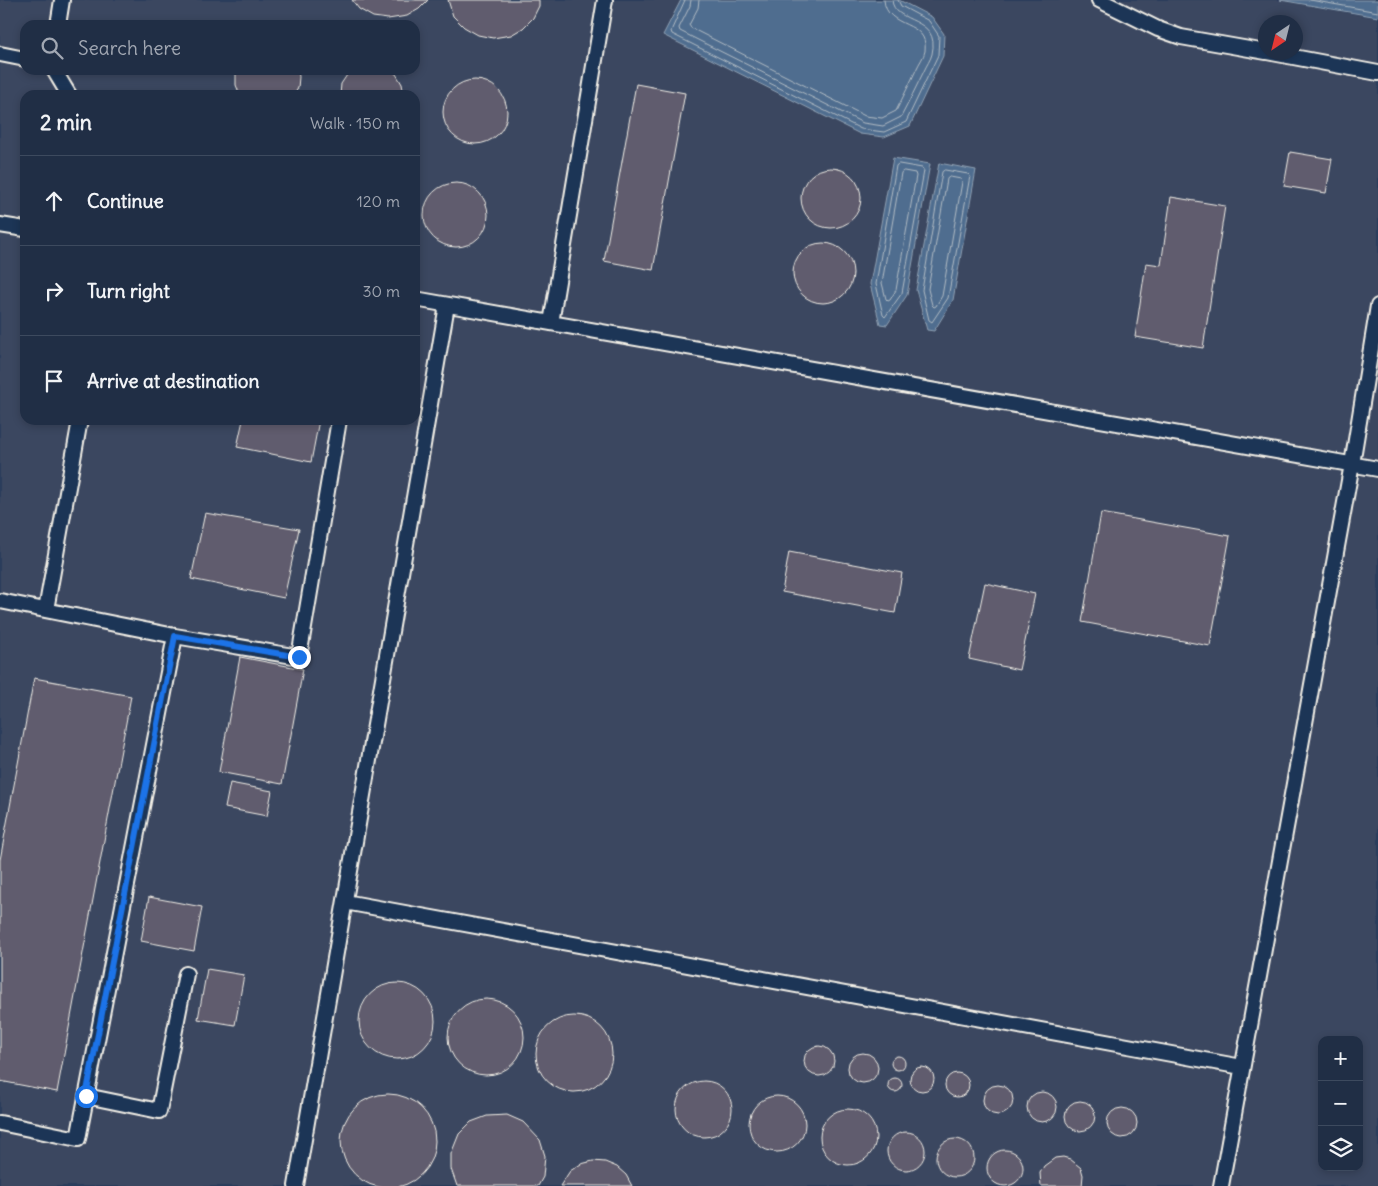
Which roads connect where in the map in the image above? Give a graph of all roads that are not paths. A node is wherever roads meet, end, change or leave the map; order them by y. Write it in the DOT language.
graph roads {
  1 [pos="62,0"];
  2 [pos="605,0"];
  3 [pos="1099,0"];
  4 [pos="59,20"];
  5 [pos="1258,51"];
  6 [pos="0,54"];
  7 [pos="20,58"];
  8 [pos="1303,59"];
  9 [pos="1378,73"];
  10 [pos="57,75"];
  11 [pos="66,90"];
  12 [pos="0,225"];
  13 [pos="20,228"];
  14 [pos="420,300"];
  15 [pos="448,304"];
  16 [pos="1378,306"];
  17 [pos="551,323"];
  18 [pos="79,425"];
  19 [pos="338,425"];
  20 [pos="1352,464"];
  21 [pos="1378,469"];
  22 [pos="0,601"];
  23 [pos="46,610"];
  24 [pos="175,636"];
  25 [pos="345,902"];
  26 [pos="186,974"];
  27 [pos="1242,1067"];
  28 [pos="86,1096"];
  29 [pos="0,1123"];
  30 [pos="296,1186"];
  31 [pos="1221,1186"];
  1 -- 4 [label="lane"];
  2 -- 17 [label="lane"];
  3 -- 5 [label="lane"];
  6 -- 7 [label="lane"];
  8 -- 9 [label="lane"];
  10 -- 11 [label="lane"];
  12 -- 13 [label="lane"];
  14 -- 15 [label="lane"];
  15 -- 17 [label="lane"];
  15 -- 25 [label="lane"];
  16 -- 20 [label="lane"];
  17 -- 20 [label="lane"];
  18 -- 23 [label="lane"];
  19 -- 24 [label="lane"];
  20 -- 21 [label="lane"];
  20 -- 27 [label="lane"];
  22 -- 23 [label="lane"];
  23 -- 24 [label="lane"];
  24 -- 28 [label="lane"];
  25 -- 27 [label="lane"];
  25 -- 30 [label="lane"];
  26 -- 28 [label="lane"];
  27 -- 31 [label="lane"];
  28 -- 29 [label="lane"];
}
